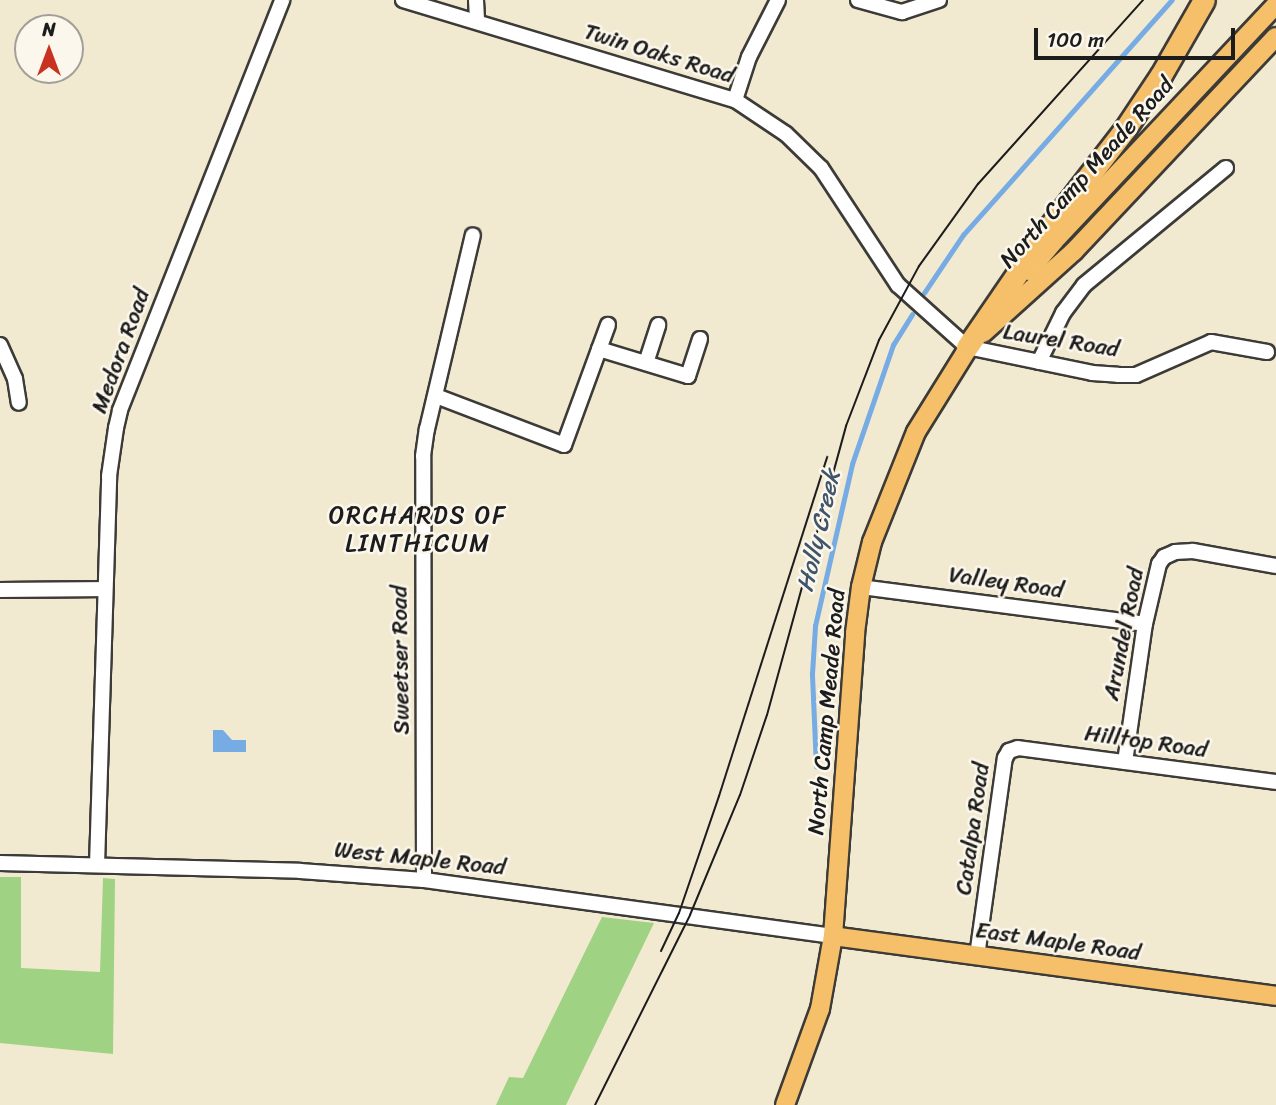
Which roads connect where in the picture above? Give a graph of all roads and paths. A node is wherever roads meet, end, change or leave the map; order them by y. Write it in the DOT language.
graph roads {
  1 [pos="282,0"];
  2 [pos="403,0"];
  3 [pos="476,0"];
  4 [pos="778,0"];
  5 [pos="858,0"];
  6 [pos="939,0"];
  7 [pos="1204,0"];
  8 [pos="1276,5"];
  9 [pos="477,21"];
  10 [pos="1276,37"];
  11 [pos="735,100"];
  12 [pos="1226,168"];
  13 [pos="473,235"];
  14 [pos="608,325"];
  15 [pos="658,325"];
  16 [pos="699,339"];
  17 [pos="0,345"];
  18 [pos="967,347"];
  19 [pos="599,349"];
  20 [pos="1267,352"];
  21 [pos="1039,362"];
  22 [pos="646,363"];
  23 [pos="436,396"];
  24 [pos="19,403"];
  25 [pos="1276,566"];
  26 [pos="861,587"];
  27 [pos="105,589"];
  28 [pos="0,590"];
  29 [pos="1145,624"];
  30 [pos="1009,751"];
  31 [pos="1125,762"];
  32 [pos="1276,782"];
  33 [pos="0,863"];
  34 [pos="97,864"];
  35 [pos="424,880"];
  36 [pos="833,936"];
  37 [pos="977,956"];
  38 [pos="1276,996"];
  39 [pos="785,1105"];
  1 -- 27 [label="street, Medora Road"];
  2 -- 9 [label="street, Twin Oaks Road"];
  3 -- 9 [label="street"];
  4 -- 11 [label="street"];
  5 -- 6 [label="street"];
  7 -- 18 [label="highway"];
  8 -- 18 [label="main road, North Camp Meade Road"];
  9 -- 11 [label="street, Twin Oaks Road"];
  10 -- 18 [label="main road, North Camp Meade Road"];
  11 -- 18 [label="street, Twin Oaks Road"];
  12 -- 21 [label="street"];
  13 -- 23 [label="street, Sweetser Road"];
  14 -- 19 [label="street"];
  15 -- 22 [label="street"];
  16 -- 22 [label="street"];
  17 -- 24 [label="street"];
  18 -- 21 [label="street, Laurel Road"];
  18 -- 26 [label="main road, North Camp Meade Road"];
  19 -- 22 [label="street"];
  19 -- 23 [label="street"];
  20 -- 21 [label="street, Laurel Road"];
  23 -- 35 [label="street, Sweetser Road"];
  25 -- 29 [label="street, Arundel Road"];
  26 -- 29 [label="street, Valley Road"];
  26 -- 36 [label="main road, North Camp Meade Road"];
  27 -- 28 [label="street"];
  27 -- 34 [label="street, Medora Road"];
  29 -- 31 [label="street, Arundel Road"];
  30 -- 31 [label="street, Hilltop Road"];
  30 -- 37 [label="street, Catalpa Road"];
  31 -- 32 [label="street, Hilltop Road"];
  33 -- 34 [label="street, West Maple Road"];
  34 -- 35 [label="street, West Maple Road"];
  35 -- 36 [label="street, West Maple Road"];
  36 -- 37 [label="main road, East Maple Road"];
  36 -- 39 [label="main road, North Camp Meade Road"];
  37 -- 38 [label="main road, East Maple Road"];
}
